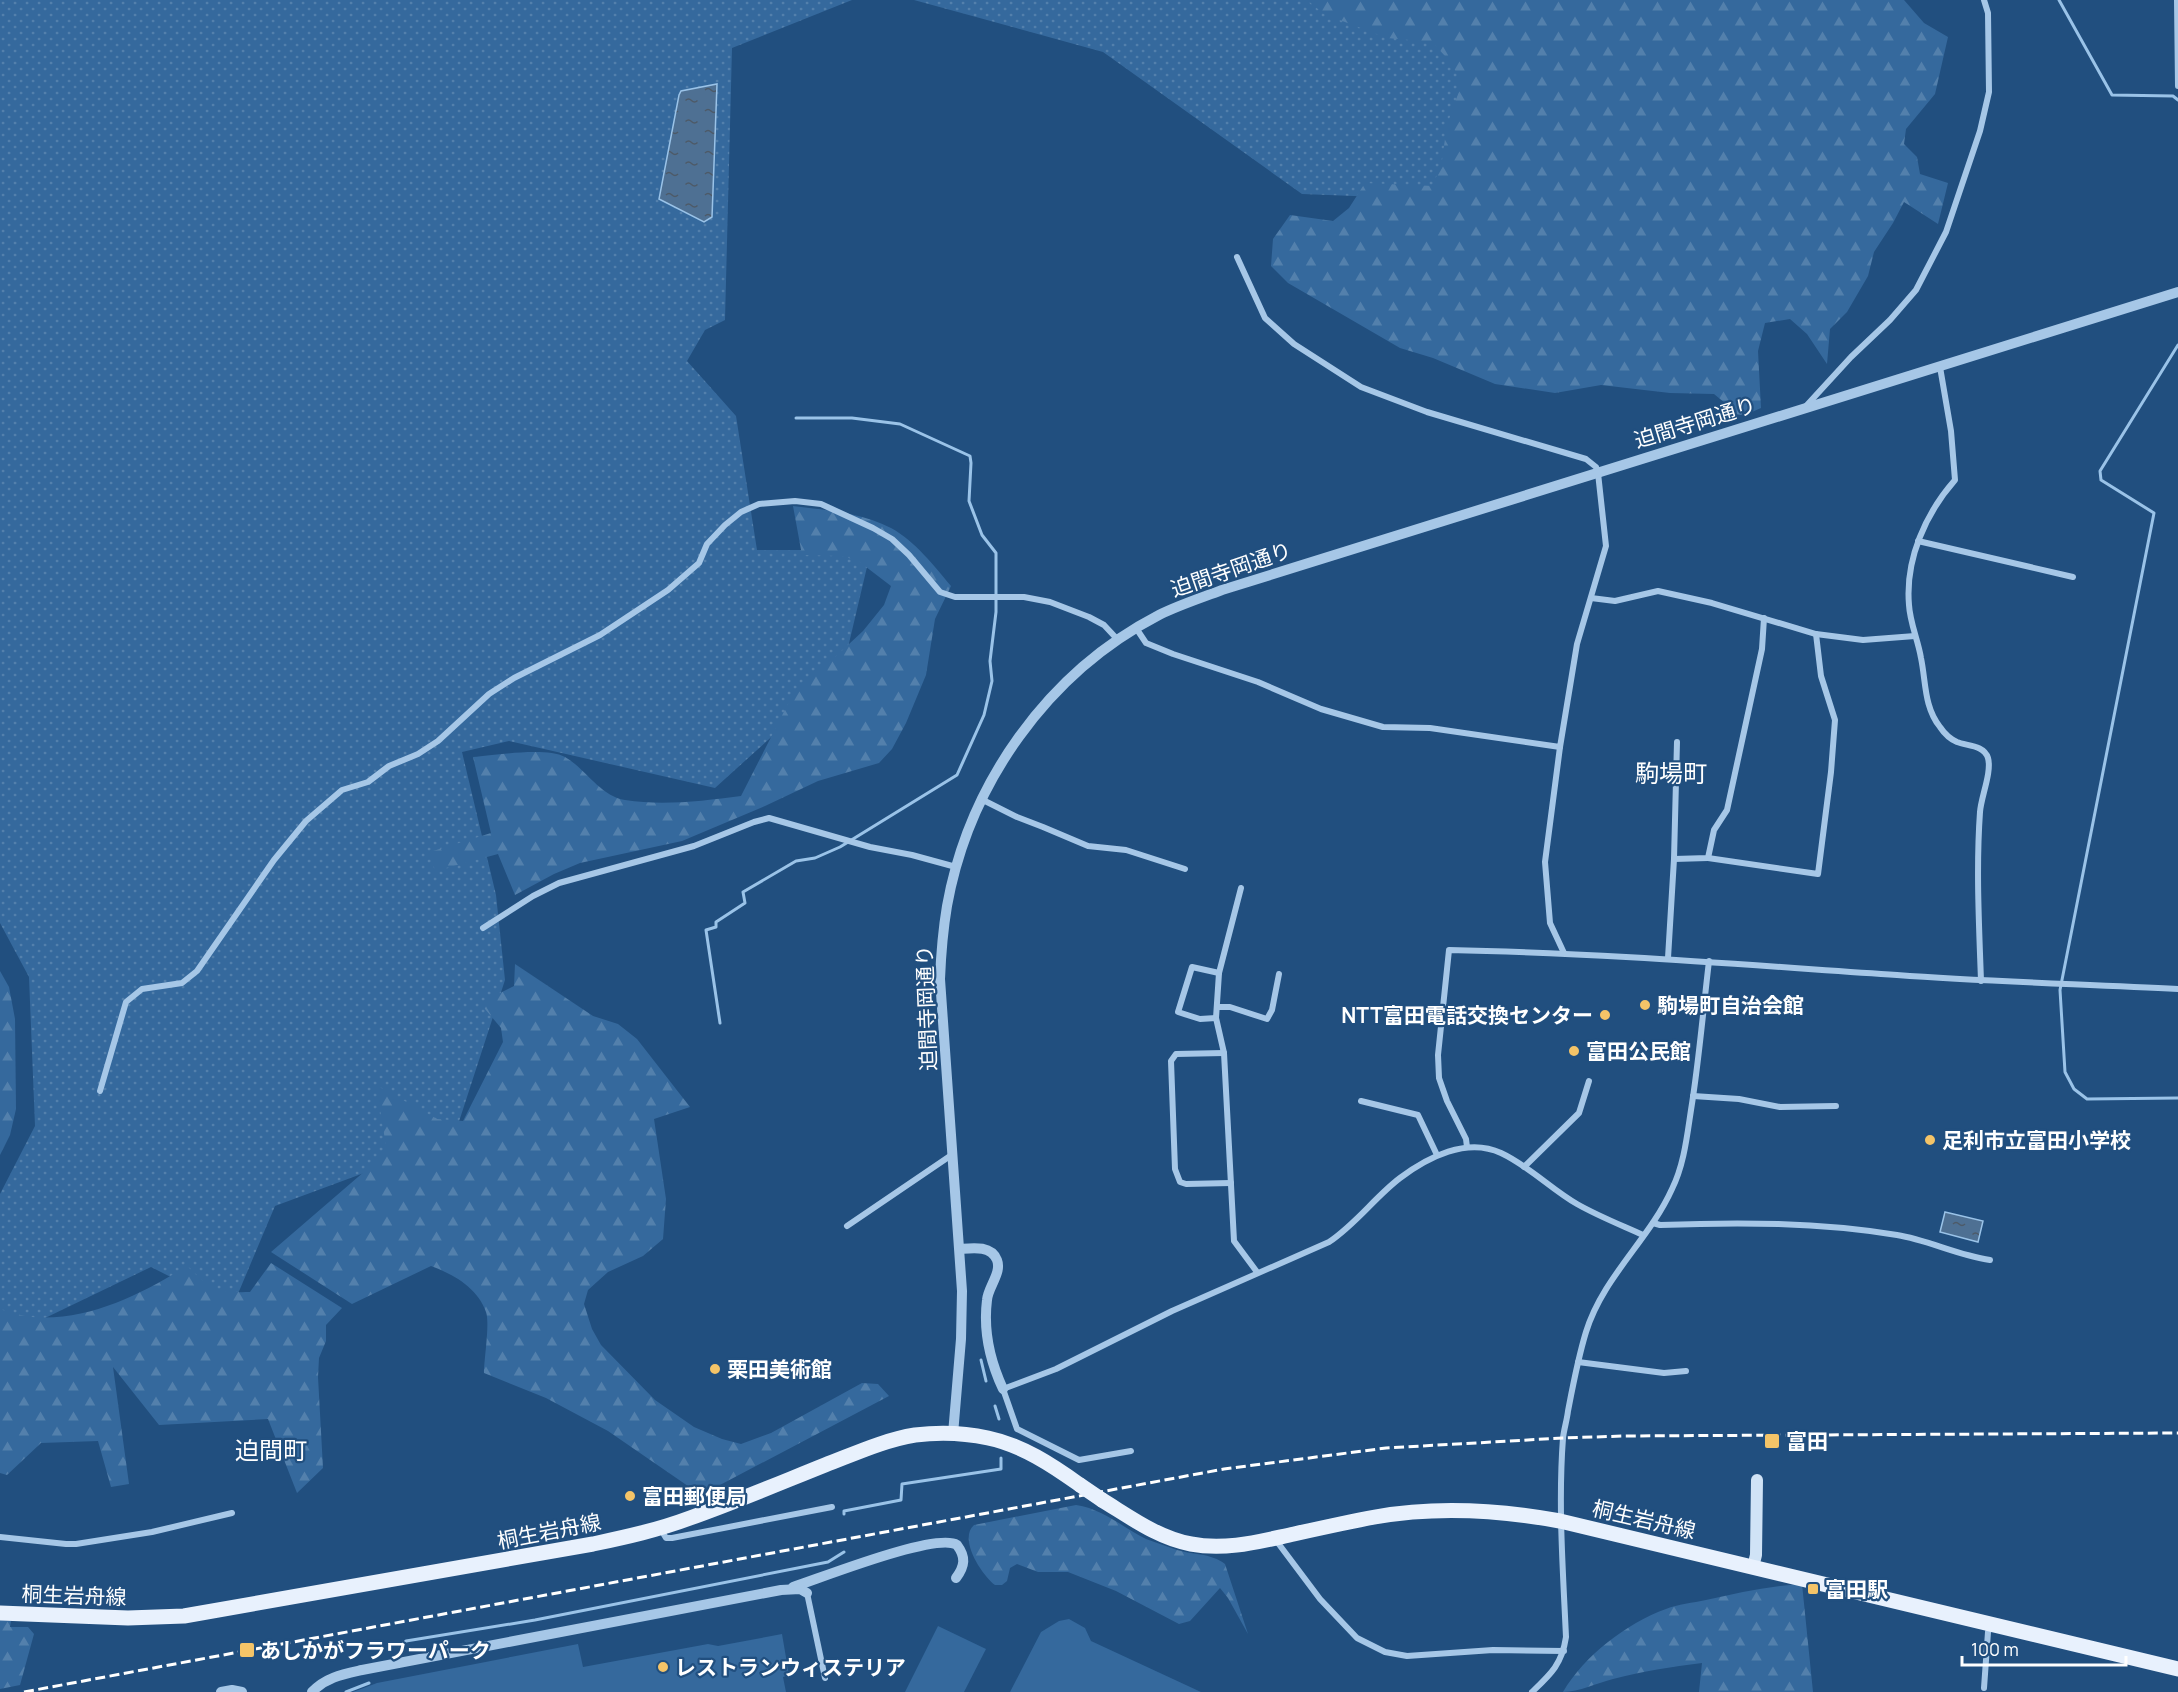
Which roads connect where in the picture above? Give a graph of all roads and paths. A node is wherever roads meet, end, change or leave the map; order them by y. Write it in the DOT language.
graph roads {
  1 [pos="1984,0"];
  2 [pos="2177,0"];
  3 [pos="2178,86"];
  4 [pos="1237,257"];
  5 [pos="2178,292"];
  6 [pos="1940,367"];
  7 [pos="1802,410"];
  8 [pos="1598,473"];
  9 [pos="1918,541"];
  10 [pos="2073,577"];
  11 [pos="1591,598"];
  12 [pos="1764,618"];
  13 [pos="1136,628"];
  14 [pos="1816,634"];
  15 [pos="1916,636"];
  16 [pos="1118,640"];
  17 [pos="1677,742"];
  18 [pos="1560,747"];
  19 [pos="981,798"];
  20 [pos="1708,858"];
  21 [pos="1674,859"];
  22 [pos="956,867"];
  23 [pos="1185,869"];
  24 [pos="1241,888"];
  25 [pos="483,928"];
  26 [pos="1563,953"];
  27 [pos="1668,958"];
  28 [pos="1709,961"];
  29 [pos="1220,973"];
  30 [pos="1279,974"];
  31 [pos="1981,981"];
  32 [pos="2178,989"];
  33 [pos="1217,1007"];
  34 [pos="1216,1018"];
  35 [pos="1224,1053"];
  36 [pos="1588,1081"];
  37 [pos="100,1091"];
  38 [pos="1694,1096"];
  39 [pos="1361,1101"];
  40 [pos="1836,1106"];
  41 [pos="1467,1147"];
  42 [pos="953,1154"];
  43 [pos="1437,1155"];
  44 [pos="1524,1167"];
  45 [pos="1231,1183"];
  46 [pos="1653,1223"];
  47 [pos="847,1226"];
  48 [pos="1643,1235"];
  49 [pos="960,1249"];
  50 [pos="1990,1260"];
  51 [pos="1257,1272"];
  52 [pos="1578,1362"];
  53 [pos="1686,1371"];
  54 [pos="1004,1389"];
  55 [pos="953,1434"];
  56 [pos="1131,1451"];
  57 [pos="1757,1480"];
  58 [pos="832,1507"];
  59 [pos="232,1513"];
  60 [pos="1560,1521"];
  61 [pos="660,1528"];
  62 [pos="0,1537"];
  63 [pos="1275,1538"];
  64 [pos="1754,1567"];
  65 [pos="956,1578"];
  66 [pos="781,1590"];
  67 [pos="807,1593"];
  68 [pos="0,1613"];
  69 [pos="1992,1624"];
  70 [pos="1564,1651"];
  71 [pos="2178,1669"];
  72 [pos="825,1678"];
  73 [pos="1984,1688"];
  74 [pos="221,1692"];
  75 [pos="242,1692"];
  76 [pos="312,1692"];
  77 [pos="1532,1692"];
  1 -- 7 [label="street"];
  2 -- 3 [label="street"];
  4 -- 8 [label="street"];
  5 -- 6 [label="street, 迫間寺岡通り"];
  6 -- 7 [label="street, 迫間寺岡通り"];
  6 -- 9 [label="street"];
  7 -- 8 [label="street, 迫間寺岡通り"];
  8 -- 11 [label="street"];
  8 -- 13 [label="street, 迫間寺岡通り"];
  9 -- 10 [label="street"];
  9 -- 15 [label="street"];
  11 -- 12 [label="street"];
  11 -- 18 [label="street"];
  12 -- 14 [label="street"];
  12 -- 20 [label="street"];
  13 -- 16 [label="street, 迫間寺岡通り"];
  13 -- 18 [label="street"];
  14 -- 15 [label="street"];
  14 -- 20 [label="street"];
  15 -- 31 [label="street"];
  16 -- 19 [label="street, 迫間寺岡通り"];
  16 -- 37 [label="street"];
  17 -- 21 [label="street"];
  18 -- 26 [label="street"];
  19 -- 22 [label="street, 迫間寺岡通り"];
  19 -- 23 [label="street"];
  20 -- 21 [label="street"];
  21 -- 27 [label="street"];
  22 -- 25 [label="street"];
  22 -- 42 [label="street, 迫間寺岡通り"];
  24 -- 29 [label="street"];
  26 -- 27 [label="street"];
  26 -- 41 [label="street"];
  27 -- 28 [label="street"];
  28 -- 31 [label="street"];
  28 -- 38 [label="street"];
  29 -- 33 [label="street"];
  29 -- 34 [label="street"];
  30 -- 33 [label="street"];
  31 -- 32 [label="street"];
  33 -- 34 [label="street"];
  34 -- 35 [label="street"];
  35 -- 45 [label="street"];
  35 -- 45 [label="street"];
  36 -- 44 [label="street"];
  38 -- 40 [label="street"];
  38 -- 46 [label="street"];
  39 -- 43 [label="street"];
  41 -- 43 [label="street"];
  41 -- 44 [label="street"];
  42 -- 47 [label="street"];
  42 -- 49 [label="street, 迫間寺岡通り"];
  43 -- 51 [label="street"];
  44 -- 48 [label="street"];
  45 -- 51 [label="street"];
  46 -- 48 [label="street"];
  46 -- 50 [label="street"];
  48 -- 52 [label="street"];
  49 -- 54 [label="street"];
  49 -- 55 [label="street, 迫間寺岡通り"];
  51 -- 54 [label="street"];
  52 -- 53 [label="street"];
  52 -- 60 [label="street"];
  54 -- 56 [label="street"];
  55 -- 61 [label="main road, 桐生岩舟線"];
  55 -- 63 [label="main road, 桐生岩舟線, bridge"];
  57 -- 64 [label="main road"];
  58 -- 61 [label="street"];
  59 -- 62 [label="street"];
  60 -- 63 [label="main road, 桐生岩舟線"];
  60 -- 64 [label="main road, 桐生岩舟線"];
  60 -- 70 [label="street"];
  61 -- 68 [label="main road, 桐生岩舟線"];
  63 -- 70 [label="street"];
  64 -- 69 [label="main road, 桐生岩舟線"];
  65 -- 66 [label="street"];
  66 -- 67 [label="street"];
  66 -- 76 [label="street"];
  67 -- 72 [label="street"];
  69 -- 71 [label="main road, 桐生岩舟線"];
  69 -- 73 [label="street"];
  70 -- 77 [label="street"];
  74 -- 75 [label="street"];
}
